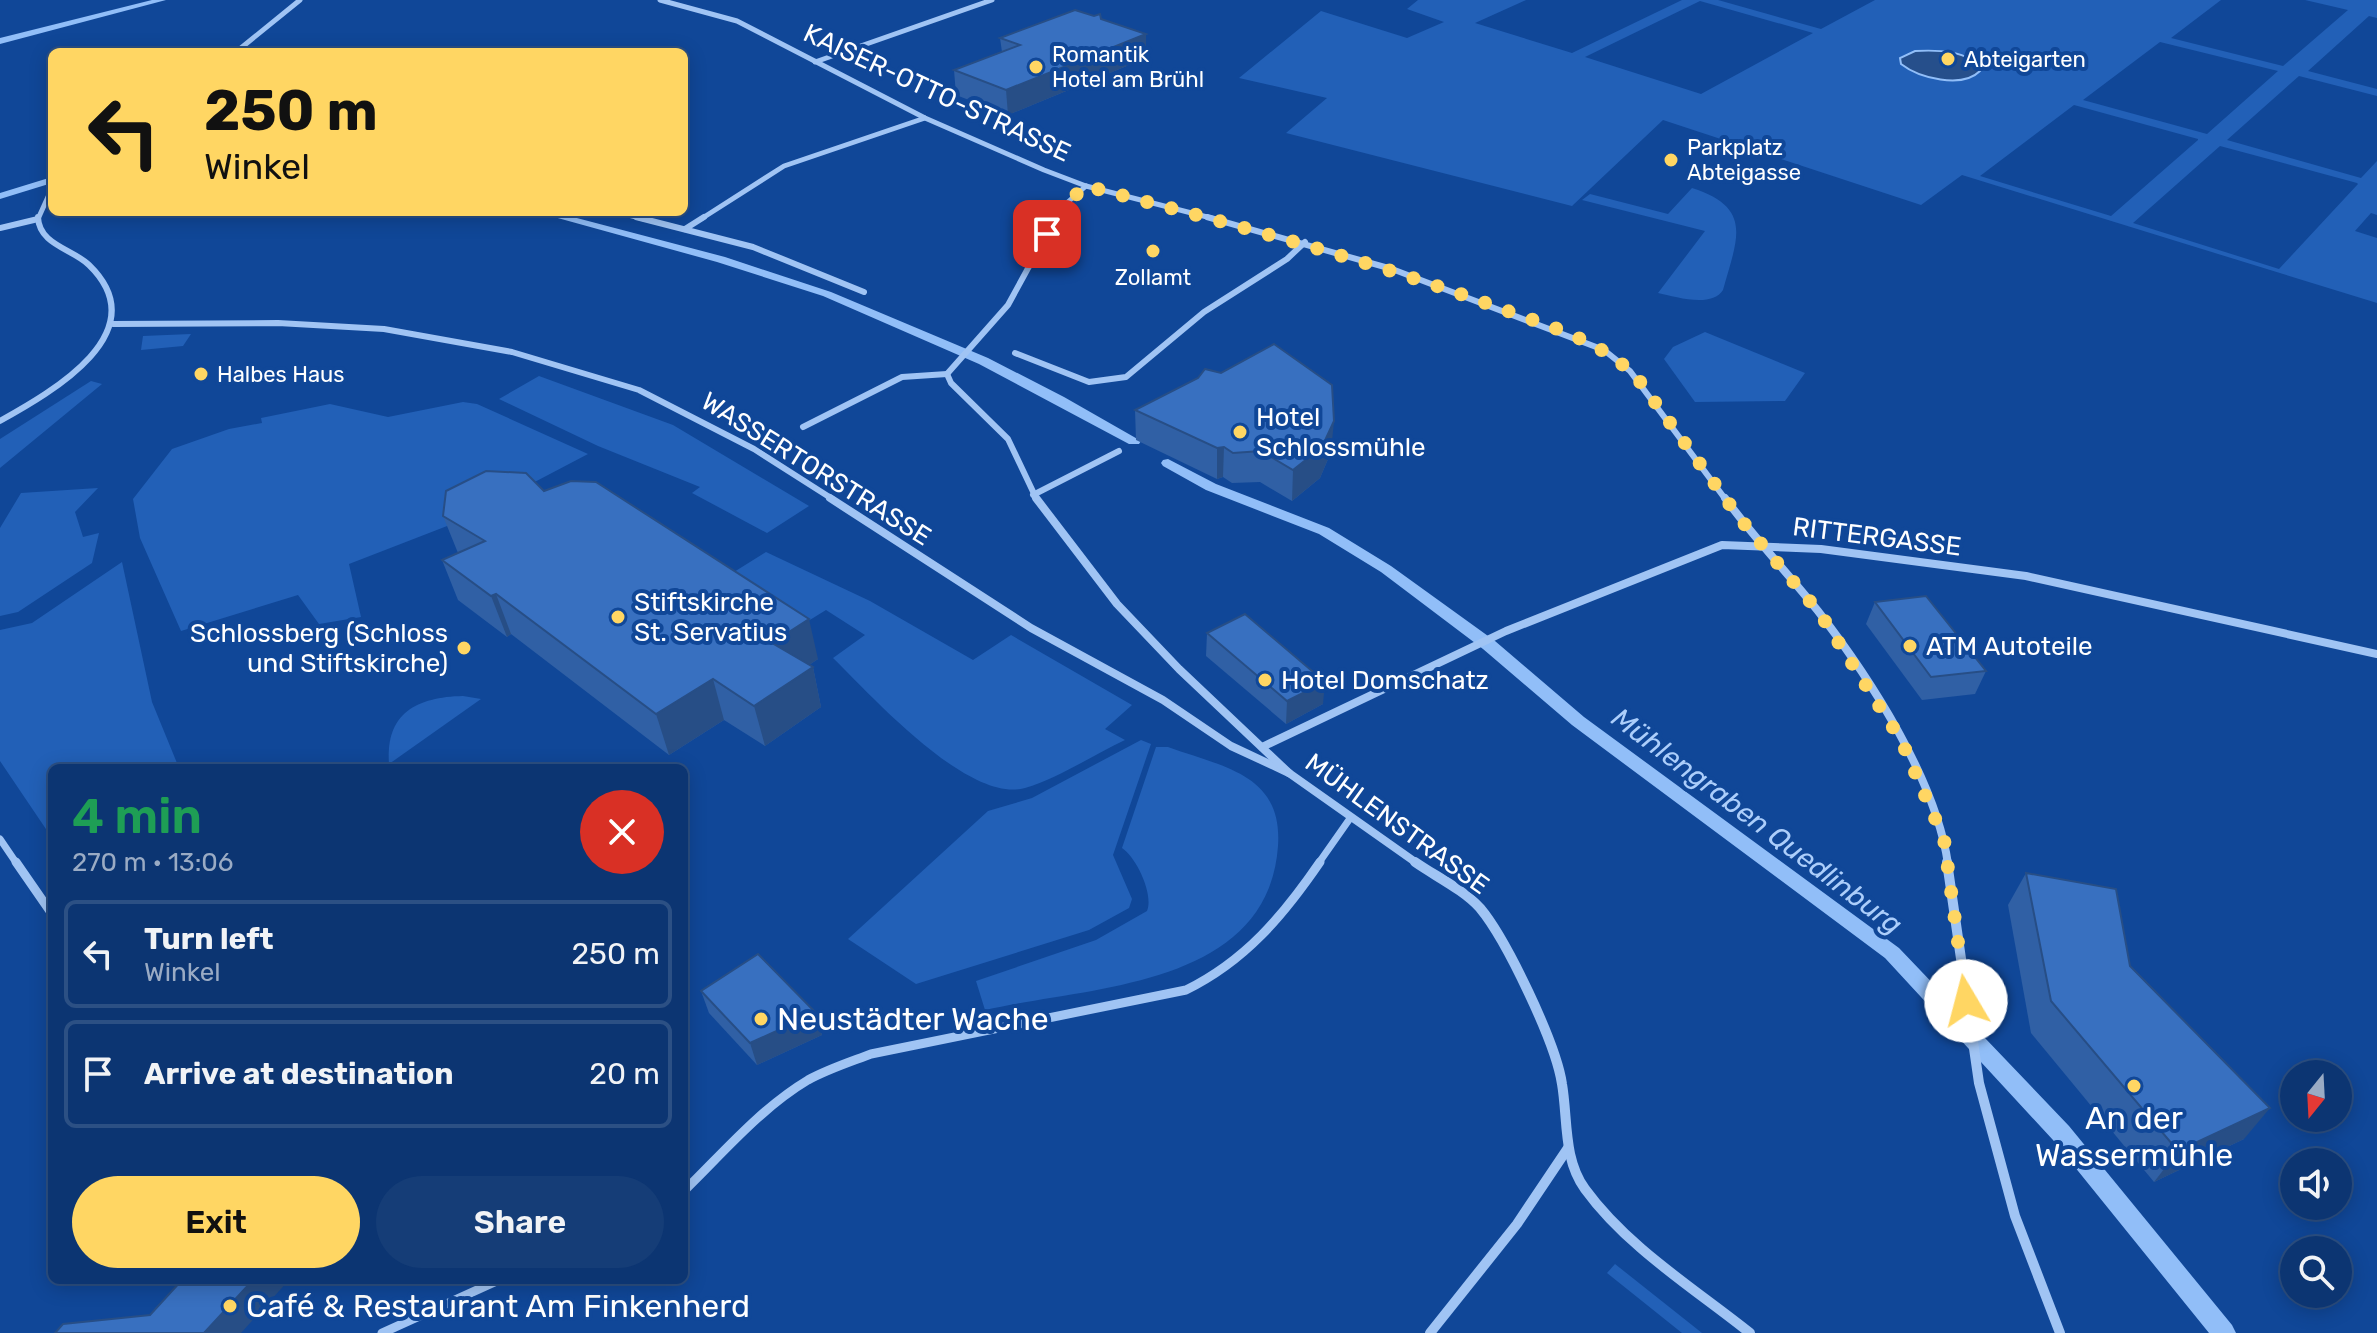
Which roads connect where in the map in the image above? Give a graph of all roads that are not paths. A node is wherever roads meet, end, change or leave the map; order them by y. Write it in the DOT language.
graph roads {
  1 [pos="300,0"];
  2 [pos="660,0"];
  3 [pos="992,0"];
  4 [pos="241,48"];
  5 [pos="815,62"];
  6 [pos="925,118"];
  7 [pos="1086,186"];
  8 [pos="48,197"];
  9 [pos="633,216"];
  10 [pos="38,219"];
  11 [pos="0,228"];
  12 [pos="685,229"];
  13 [pos="1305,242"];
  14 [pos="864,292"];
  15 [pos="113,324"];
  16 [pos="1015,353"];
  17 [pos="947,374"];
  18 [pos="0,421"];
  19 [pos="803,427"];
  20 [pos="1119,451"];
  21 [pos="1033,495"];
  22 [pos="1762,545"];
  23 [pos="2377,654"];
  24 [pos="1262,747"];
  25 [pos="1289,773"];
  26 [pos="1351,817"];
  27 [pos="0,839"];
  28 [pos="48,908"];
  29 [pos="1568,1148"];
  30 [pos="688,1187"];
  31 [pos="490,1284"];
  32 [pos="382,1333"];
  33 [pos="1430,1333"];
  34 [pos="1750,1333"];
  35 [pos="2060,1333"];
  1 -- 4 [label="street"];
  2 -- 5 [label="street, KAISER-OTTO-STRASSE"];
  3 -- 5 [label="street"];
  5 -- 6 [label="street, KAISER-OTTO-STRASSE"];
  6 -- 7 [label="street, KAISER-OTTO-STRASSE"];
  6 -- 12 [label="street"];
  7 -- 13 [label="street, KAISER-OTTO-STRASSE"];
  7 -- 17 [label="street"];
  8 -- 10 [label="street"];
  9 -- 12 [label="street"];
  10 -- 11 [label="street"];
  10 -- 15 [label="street"];
  12 -- 14 [label="street"];
  13 -- 16 [label="street"];
  13 -- 22 [label="street, KAISER-OTTO-STRASSE"];
  15 -- 18 [label="street"];
  15 -- 25 [label="street, WASSERTORSTRASSE"];
  17 -- 19 [label="street"];
  17 -- 21 [label="street, MÜHLENSTRASSE"];
  20 -- 21 [label="street"];
  21 -- 24 [label="street, MÜHLENSTRASSE"];
  22 -- 23 [label="street, RITTERGASSE"];
  22 -- 24 [label="street, RITTERGASSE"];
  22 -- 35 [label="street, KAISER-OTTO-STRASSE"];
  24 -- 25 [label="street, MÜHLENSTRASSE"];
  25 -- 26 [label="street, MÜHLENSTRASSE"];
  26 -- 29 [label="street, MÜHLENSTRASSE"];
  26 -- 30 [label="street"];
  27 -- 28 [label="street"];
  29 -- 33 [label="street"];
  29 -- 34 [label="street, MÜHLENSTRASSE"];
  31 -- 32 [label="street"];
}
